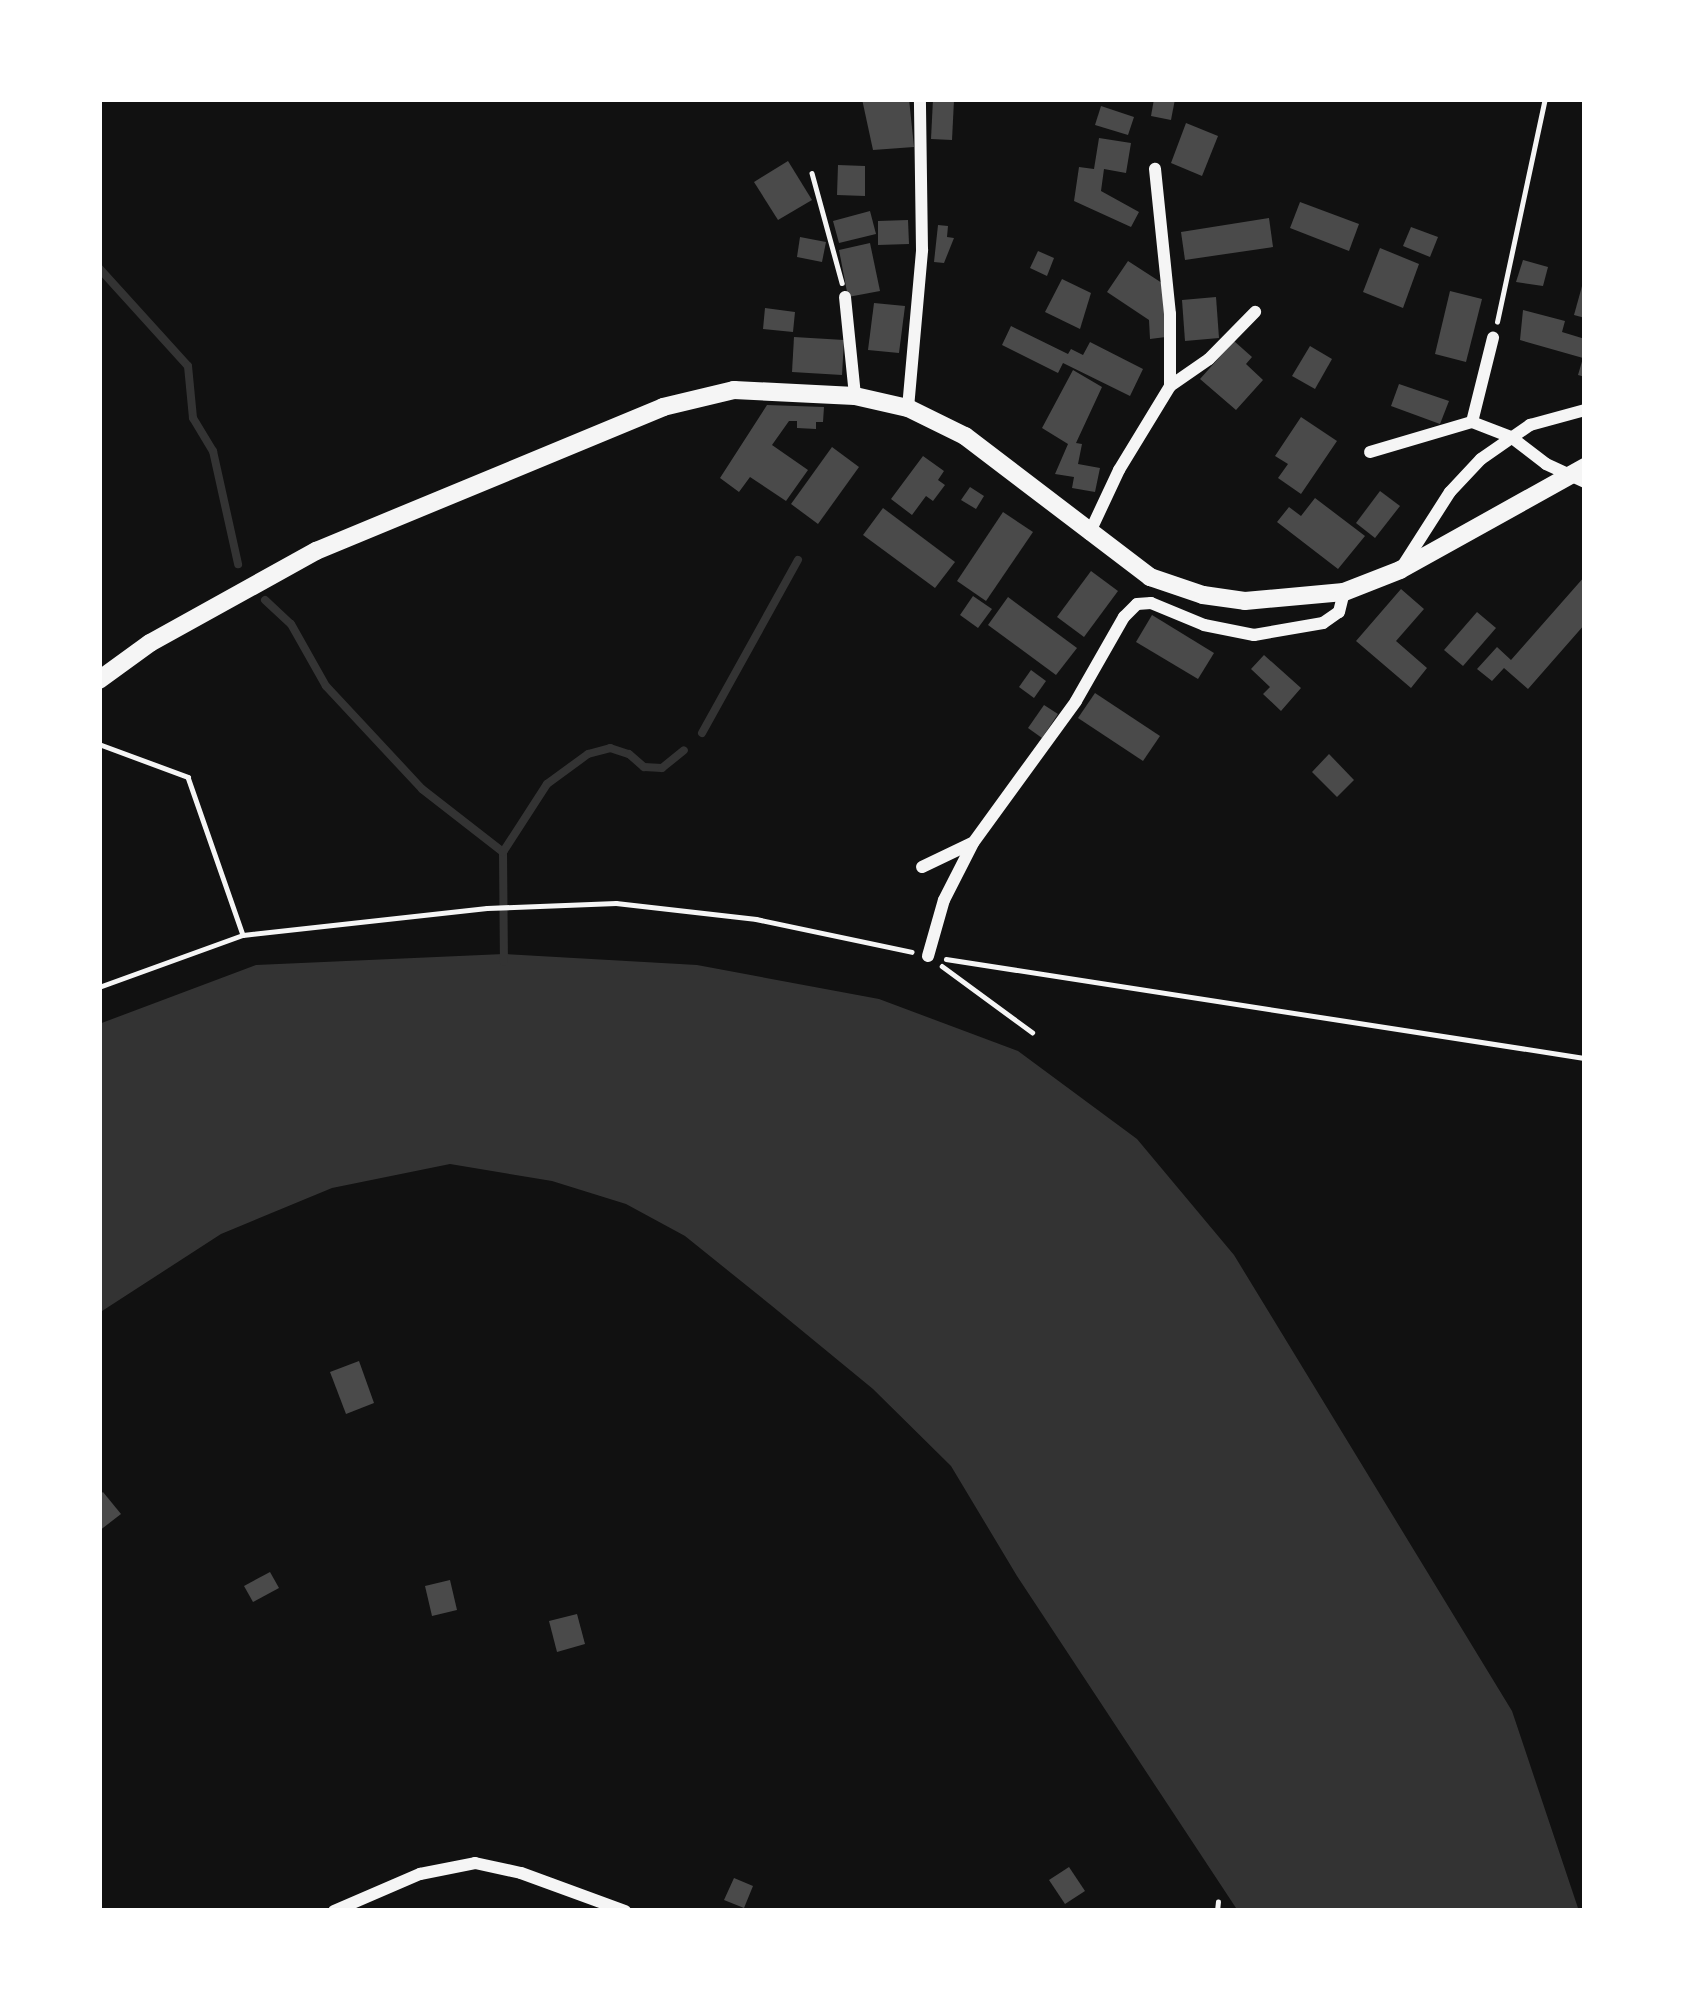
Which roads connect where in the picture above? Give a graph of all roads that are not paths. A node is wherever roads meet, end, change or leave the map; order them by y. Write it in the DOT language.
graph roads {
  1 [pos="920,99"];
  2 [pos="1154,170"];
  3 [pos="845,297"];
  4 [pos="1255,311"];
  5 [pos="1493,338"];
  6 [pos="1170,386"];
  7 [pos="855,396"];
  8 [pos="908,408"];
  9 [pos="1585,410"];
  10 [pos="1472,422"];
  11 [pos="1511,437"];
  12 [pos="1370,452"];
  13 [pos="1580,475"];
  14 [pos="1089,535"];
  15 [pos="1400,570"];
  16 [pos="1344,592"];
  17 [pos="99,680"];
  18 [pos="973,843"];
  19 [pos="922,867"];
  20 [pos="928,956"];
  21 [pos="334,1911"];
  22 [pos="626,1911"];
  1 -- 8 [label="street"];
  2 -- 6 [label="street"];
  3 -- 7 [label="street"];
  4 -- 6 [label="street"];
  5 -- 10 [label="street"];
  6 -- 14 [label="street"];
  7 -- 8 [label="main road"];
  7 -- 17 [label="main road"];
  8 -- 14 [label="main road"];
  9 -- 11 [label="street"];
  10 -- 11 [label="street"];
  10 -- 12 [label="street"];
  11 -- 13 [label="street"];
  11 -- 15 [label="street"];
  13 -- 15 [label="main road"];
  14 -- 16 [label="main road"];
  15 -- 16 [label="main road"];
  16 -- 18 [label="street"];
  18 -- 19 [label="street"];
  18 -- 20 [label="street"];
  21 -- 22 [label="street"];
}
